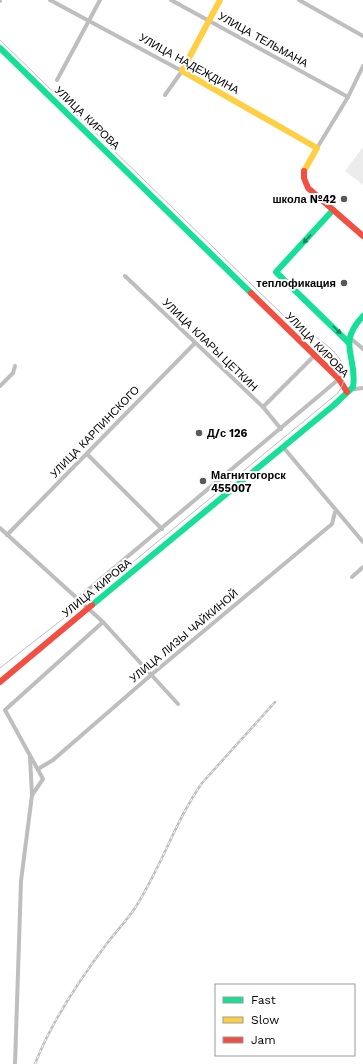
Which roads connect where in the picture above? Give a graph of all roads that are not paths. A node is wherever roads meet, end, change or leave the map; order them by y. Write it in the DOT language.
graph roads {
  1 [pos="50,0"];
  2 [pos="100,0"];
  3 [pos="171,0"];
  4 [pos="220,0"];
  5 [pos="300,0"];
  6 [pos="89,21"];
  7 [pos="209,21"];
  8 [pos="363,36"];
  9 [pos="0,48"];
  10 [pos="363,66"];
  11 [pos="182,71"];
  12 [pos="57,80"];
  13 [pos="165,95"];
  14 [pos="348,97"];
  15 [pos="317,148"];
  16 [pos="334,210"];
  17 [pos="363,236"];
  18 [pos="125,276"];
  19 [pos="363,316"];
  20 [pos="349,340"];
  21 [pos="195,343"];
  22 [pos="363,349"];
  23 [pos="315,355"];
  24 [pos="16,366"];
  25 [pos="339,379"];
  26 [pos="0,386"];
  27 [pos="353,387"];
  28 [pos="363,388"];
  29 [pos="347,392"];
  30 [pos="263,407"];
  31 [pos="281,429"];
  32 [pos="283,447"];
  33 [pos="87,454"];
  34 [pos="335,512"];
  35 [pos="0,528"];
  36 [pos="162,529"];
  37 [pos="7,534"];
  38 [pos="363,542"];
  39 [pos="363,567"];
  40 [pos="352,577"];
  41 [pos="77,599"];
  42 [pos="88,609"];
  43 [pos="103,622"];
  44 [pos="151,675"];
  45 [pos="0,682"];
  46 [pos="178,704"];
  47 [pos="30,756"];
  48 [pos="38,769"];
  49 [pos="32,795"];
  50 [pos="15,1064"];
  1 -- 6 [label="street, УЛИЦА НАДЕЖДИНА"];
  2 -- 6 [label="street"];
  3 -- 7 [label="street, УЛИЦА ТЕЛЬМАНА"];
  4 -- 7 [label="main road"];
  5 -- 8 [label="street"];
  6 -- 11 [label="street, УЛИЦА НАДЕЖДИНА"];
  6 -- 12 [label="street"];
  7 -- 11 [label="main road"];
  7 -- 14 [label="street, УЛИЦА ТЕЛЬМАНА"];
  9 -- 23 [label="main road, УЛИЦА КИРОВА"];
  10 -- 14 [label="street"];
  11 -- 13 [label="street"];
  11 -- 15 [label="main road, УЛИЦА НАДЕЖДИНА"];
  14 -- 15 [label="street"];
  15 -- 16 [label="main road"];
  16 -- 17 [label="main road"];
  16 -- 20 [label="main road, one-way"];
  18 -- 21 [label="street, УЛИЦА КЛАРЫ ЦЕТКИН"];
  19 -- 20 [label="main road"];
  20 -- 22 [label="street"];
  20 -- 27 [label="main road"];
  21 -- 30 [label="street, УЛИЦА КЛАРЫ ЦЕТКИН"];
  21 -- 33 [label="street, УЛИЦА КАРПИНСКОГО"];
  23 -- 25 [label="main road, УЛИЦА КИРОВА"];
  23 -- 30 [label="street"];
  24 -- 26 [label="street"];
  25 -- 29 [label="main road, УЛИЦА КИРОВА"];
  25 -- 31 [label="street"];
  27 -- 28 [label="street"];
  27 -- 29 [label="main road"];
  29 -- 32 [label="main road, УЛИЦА КИРОВА"];
  30 -- 31 [label="street, УЛИЦА КЛАРЫ ЦЕТКИН"];
  31 -- 36 [label="street"];
  32 -- 34 [label="street"];
  32 -- 42 [label="main road, УЛИЦА КИРОВА"];
  33 -- 36 [label="street"];
  33 -- 37 [label="street, УЛИЦА КАРПИНСКОГО"];
  34 -- 38 [label="street"];
  34 -- 44 [label="street, УЛИЦА ЛИЗЫ ЧАЙКИНОЙ"];
  35 -- 37 [label="street"];
  36 -- 41 [label="street"];
  37 -- 41 [label="street"];
  39 -- 40 [label="street"];
  41 -- 42 [label="street"];
  42 -- 43 [label="street"];
  42 -- 45 [label="main road, УЛИЦА КИРОВА"];
  43 -- 44 [label="street"];
  43 -- 47 [label="street"];
  44 -- 46 [label="street"];
  44 -- 48 [label="street, УЛИЦА ЛИЗЫ ЧАЙКИНОЙ"];
  47 -- 48 [label="street"];
  47 -- 49 [label="street"];
  48 -- 49 [label="street"];
  49 -- 50 [label="street"];
}
